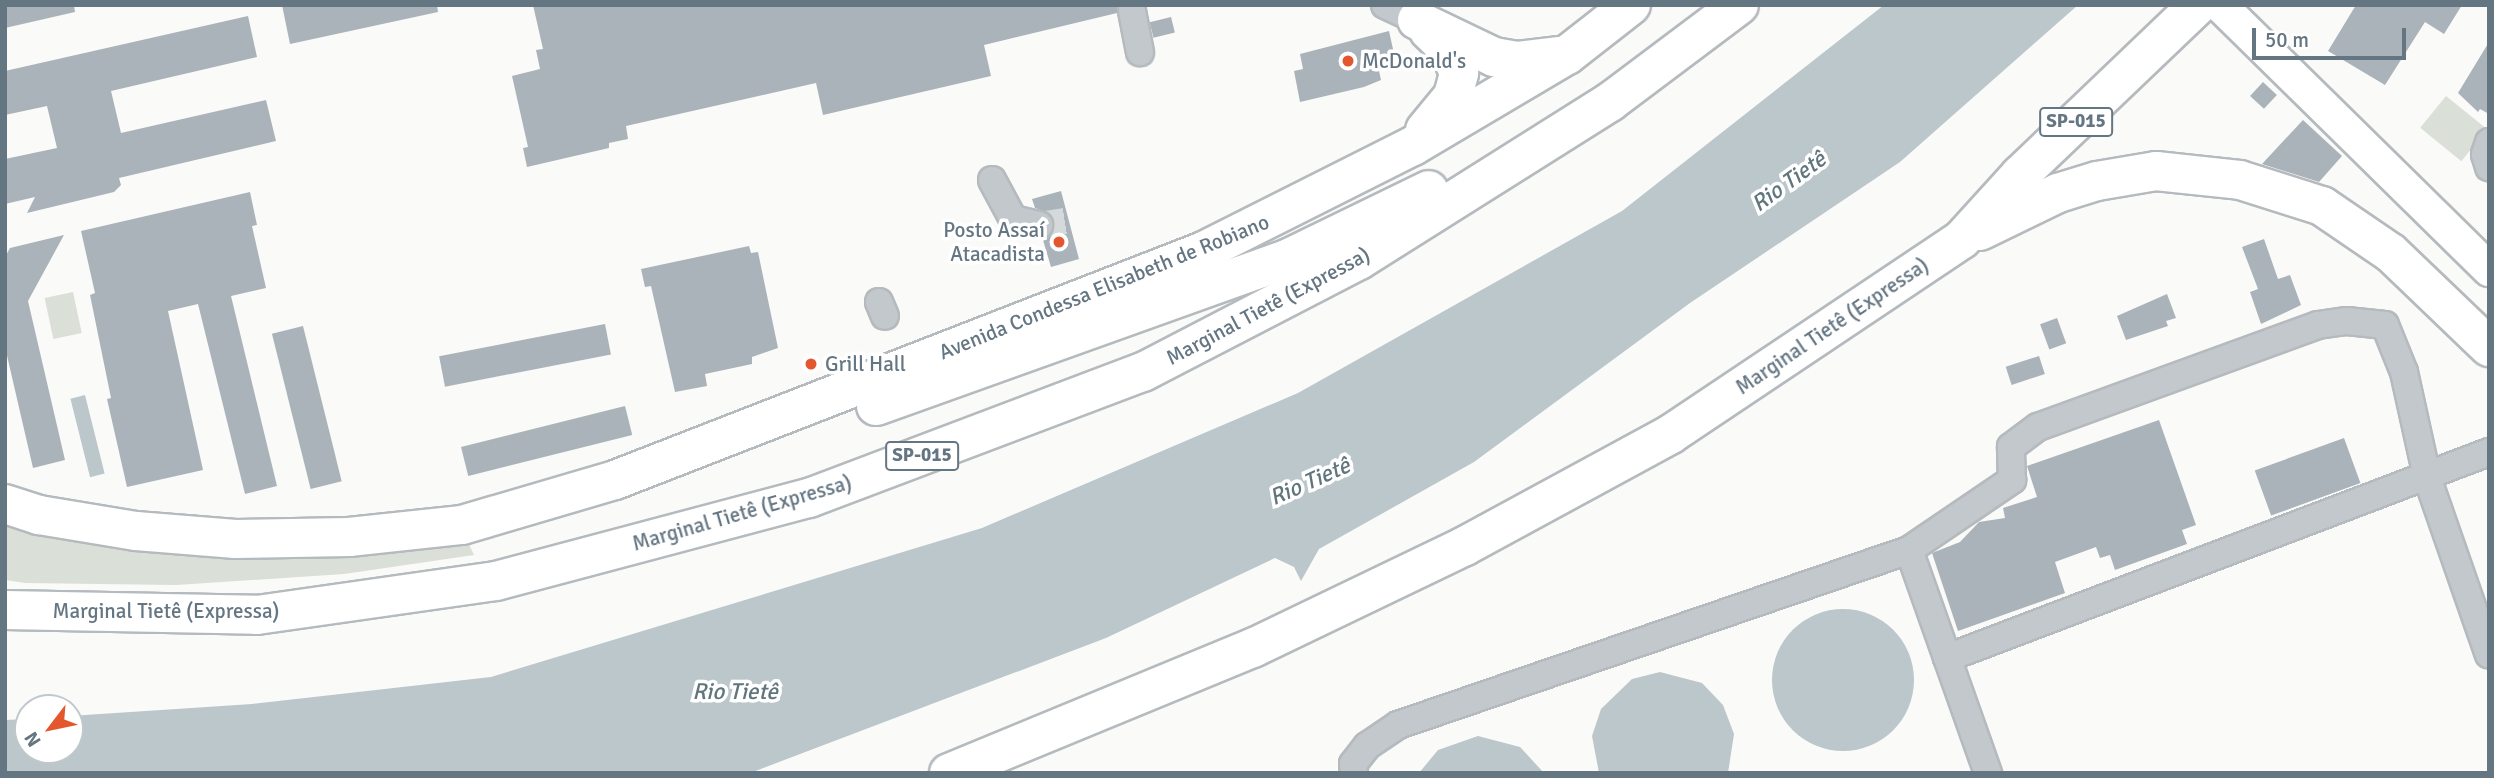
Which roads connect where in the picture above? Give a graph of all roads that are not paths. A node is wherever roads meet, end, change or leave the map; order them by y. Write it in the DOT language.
graph roads {
  1 [pos="1631,5"];
  2 [pos="1739,5"];
  3 [pos="2198,5"];
  4 [pos="2220,5"];
  5 [pos="1132,11"];
  6 [pos="1401,13"];
  7 [pos="1140,52"];
  8 [pos="1567,55"];
  9 [pos="1610,102"];
  10 [pos="2489,142"];
  11 [pos="1413,146"];
  12 [pos="2489,167"];
  13 [pos="992,180"];
  14 [pos="1039,225"];
  15 [pos="1962,239"];
  16 [pos="2489,269"];
  17 [pos="2489,347"];
  18 [pos="2489,453"];
  19 [pos="2427,477"];
  20 [pos="5,504"];
  21 [pos="462,524"];
  22 [pos="1909,550"];
  23 [pos="5,610"];
  24 [pos="2489,655"];
  25 [pos="1947,658"];
  26 [pos="949,773"];
  27 [pos="1354,773"];
  28 [pos="1988,773"];
  1 -- 8 [label="highway, Avenida Condessa Elisabeth de Robiano"];
  2 -- 9 [label="highway, Marginal Tietê (Expressa) / SP-015"];
  3 -- 15 [label="highway, Marginal Tietê (Expressa) / SP-015"];
  4 -- 16 [label="main road"];
  5 -- 7 [label="street"];
  6 -- 8 [label="highway"];
  6 -- 11 [label="highway"];
  8 -- 11 [label="highway, Avenida Condessa Elisabeth de Robiano"];
  9 -- 21 [label="highway"];
  9 -- 23 [label="highway, Marginal Tietê (Expressa) / SP-015"];
  10 -- 12 [label="street"];
  11 -- 21 [label="highway, Avenida Condessa Elisabeth de Robiano"];
  13 -- 14 [label="street"];
  15 -- 17 [label="highway"];
  15 -- 26 [label="highway, Marginal Tietê (Expressa) / SP-015"];
  18 -- 19 [label="street"];
  19 -- 22 [label="street"];
  19 -- 24 [label="street"];
  19 -- 25 [label="street"];
  20 -- 21 [label="highway, Avenida Condessa Elisabeth de Robiano"];
  22 -- 25 [label="street"];
  22 -- 27 [label="street"];
  25 -- 28 [label="street"];
}
